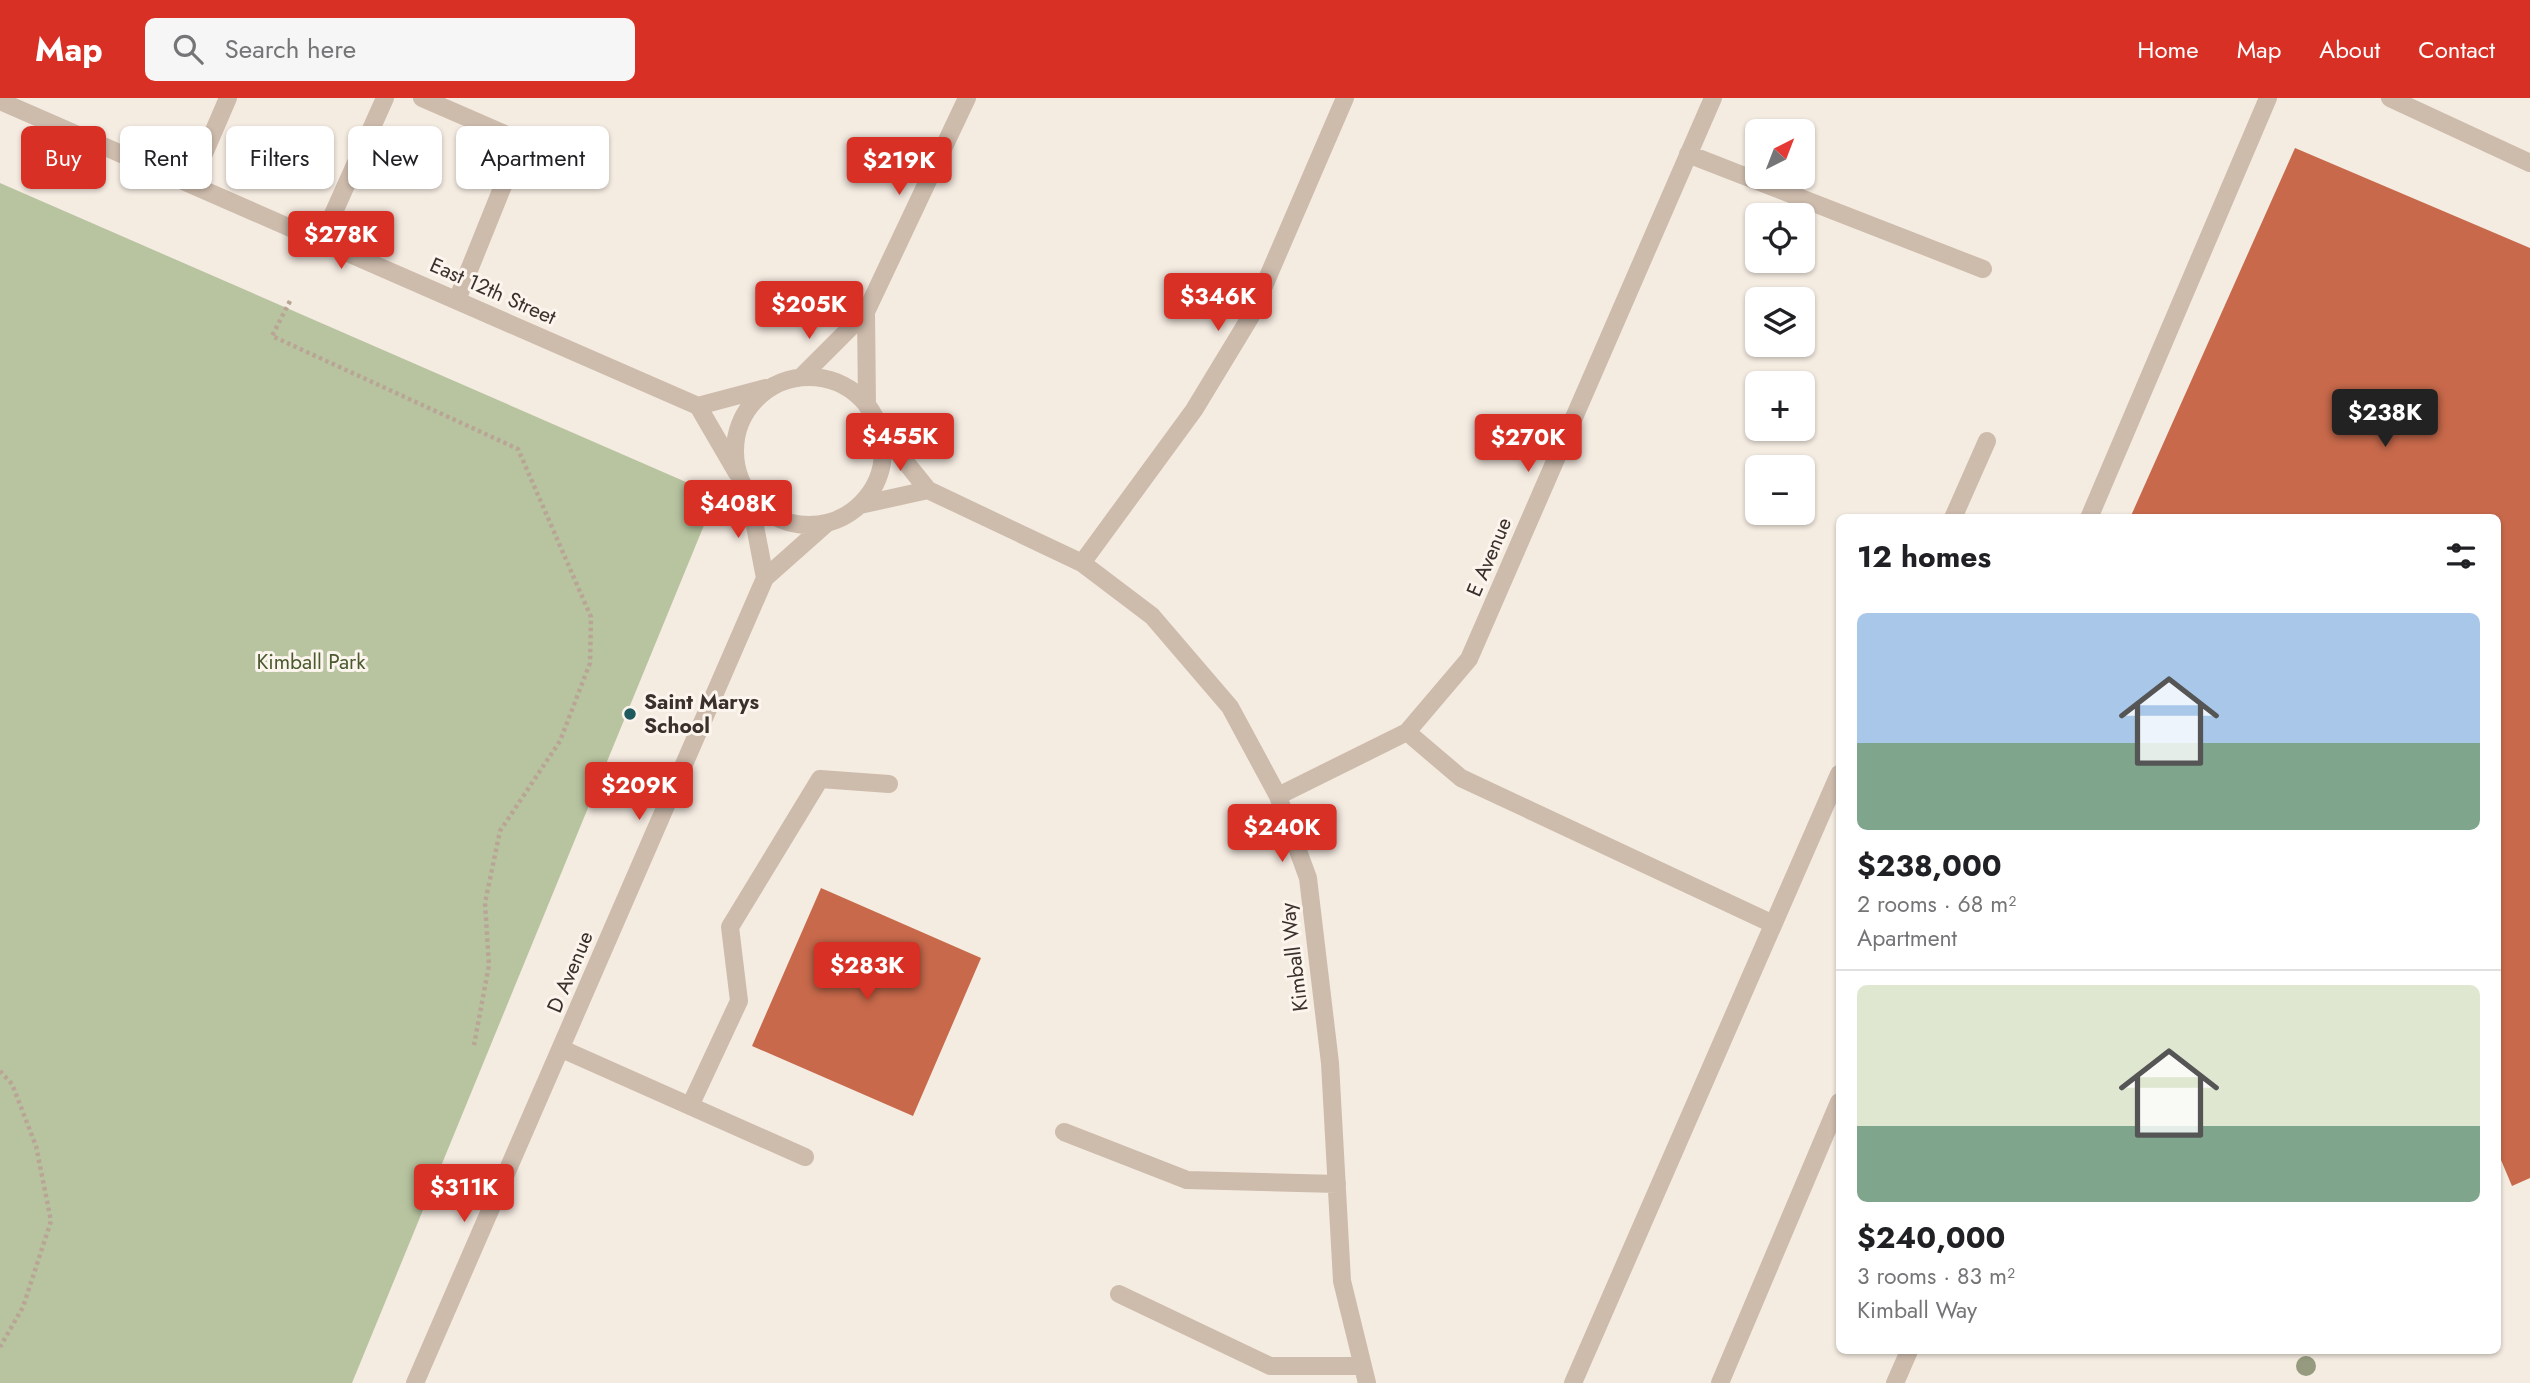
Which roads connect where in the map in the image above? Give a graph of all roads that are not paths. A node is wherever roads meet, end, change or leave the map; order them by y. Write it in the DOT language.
graph roads {
  1 [pos="228,98"];
  2 [pos="385,98"];
  3 [pos="422,98"];
  4 [pos="967,98"];
  5 [pos="1345,98"];
  6 [pos="1713,98"];
  7 [pos="2268,98"];
  8 [pos="2390,98"];
  9 [pos="0,101"];
  10 [pos="212,135"];
  11 [pos="120,153"];
  12 [pos="1688,154"];
  13 [pos="2530,163"];
  14 [pos="202,189"];
  15 [pos="321,241"];
  16 [pos="1983,269"];
  17 [pos="457,300"];
  18 [pos="866,312"];
  19 [pos="801,377"];
  20 [pos="771,386"];
  21 [pos="867,407"];
  22 [pos="702,410"];
  23 [pos="879,429"];
  24 [pos="1987,441"];
  25 [pos="737,473"];
  26 [pos="924,484"];
  27 [pos="749,495"];
  28 [pos="860,505"];
  29 [pos="1955,514"];
  30 [pos="2090,514"];
  31 [pos="827,523"];
  32 [pos="1082,563"];
  33 [pos="765,578"];
  34 [pos="1407,732"];
  35 [pos="1836,781"];
  36 [pos="888,784"];
  37 [pos="1278,796"];
  38 [pos="1773,924"];
  39 [pos="562,1049"];
  40 [pos="690,1106"];
  41 [pos="1836,1109"];
  42 [pos="1064,1132"];
  43 [pos="806,1157"];
  44 [pos="1337,1184"];
  45 [pos="1119,1294"];
  46 [pos="1908,1354"];
  47 [pos="1271,1374"];
  48 [pos="1365,1374"];
  49 [pos="415,1383"];
  50 [pos="1573,1383"];
  51 [pos="1720,1383"];
  52 [pos="1895,1383"];
  1 -- 10 [label="street"];
  2 -- 15 [label="street"];
  3 -- 17 [label="street"];
  4 -- 18 [label="street"];
  5 -- 32 [label="street"];
  6 -- 12 [label="street, E Avenue"];
  7 -- 30 [label="street"];
  8 -- 13 [label="street"];
  9 -- 11 [label="street, East 12th Street"];
  12 -- 16 [label="street"];
  12 -- 34 [label="street, E Avenue"];
  14 -- 15 [label="street, East 12th Street"];
  15 -- 17 [label="street, East 12th Street"];
  17 -- 22 [label="street, East 12th Street"];
  18 -- 19 [label="street"];
  18 -- 21 [label="street"];
  19 -- 20 [label="street"];
  19 -- 21 [label="street"];
  20 -- 22 [label="street"];
  20 -- 25 [label="street"];
  21 -- 23 [label="street"];
  22 -- 25 [label="street"];
  23 -- 26 [label="street, Kimball Way"];
  23 -- 28 [label="street"];
  24 -- 29 [label="street"];
  25 -- 27 [label="street"];
  26 -- 28 [label="street"];
  26 -- 32 [label="street, Kimball Way"];
  27 -- 31 [label="street"];
  27 -- 33 [label="street"];
  28 -- 31 [label="street"];
  31 -- 33 [label="street, D Avenue"];
  32 -- 37 [label="street, Kimball Way"];
  33 -- 39 [label="street, D Avenue"];
  34 -- 37 [label="street, E Avenue"];
  34 -- 38 [label="street"];
  35 -- 38 [label="street"];
  36 -- 40 [label="street"];
  37 -- 44 [label="street, Kimball Way"];
  38 -- 50 [label="street"];
  39 -- 40 [label="street"];
  39 -- 49 [label="street, D Avenue"];
  40 -- 43 [label="street"];
  41 -- 51 [label="street"];
  42 -- 44 [label="street"];
  44 -- 48 [label="street, Kimball Way"];
  45 -- 47 [label="street"];
  46 -- 52 [label="street"];
  47 -- 48 [label="street"];
}
